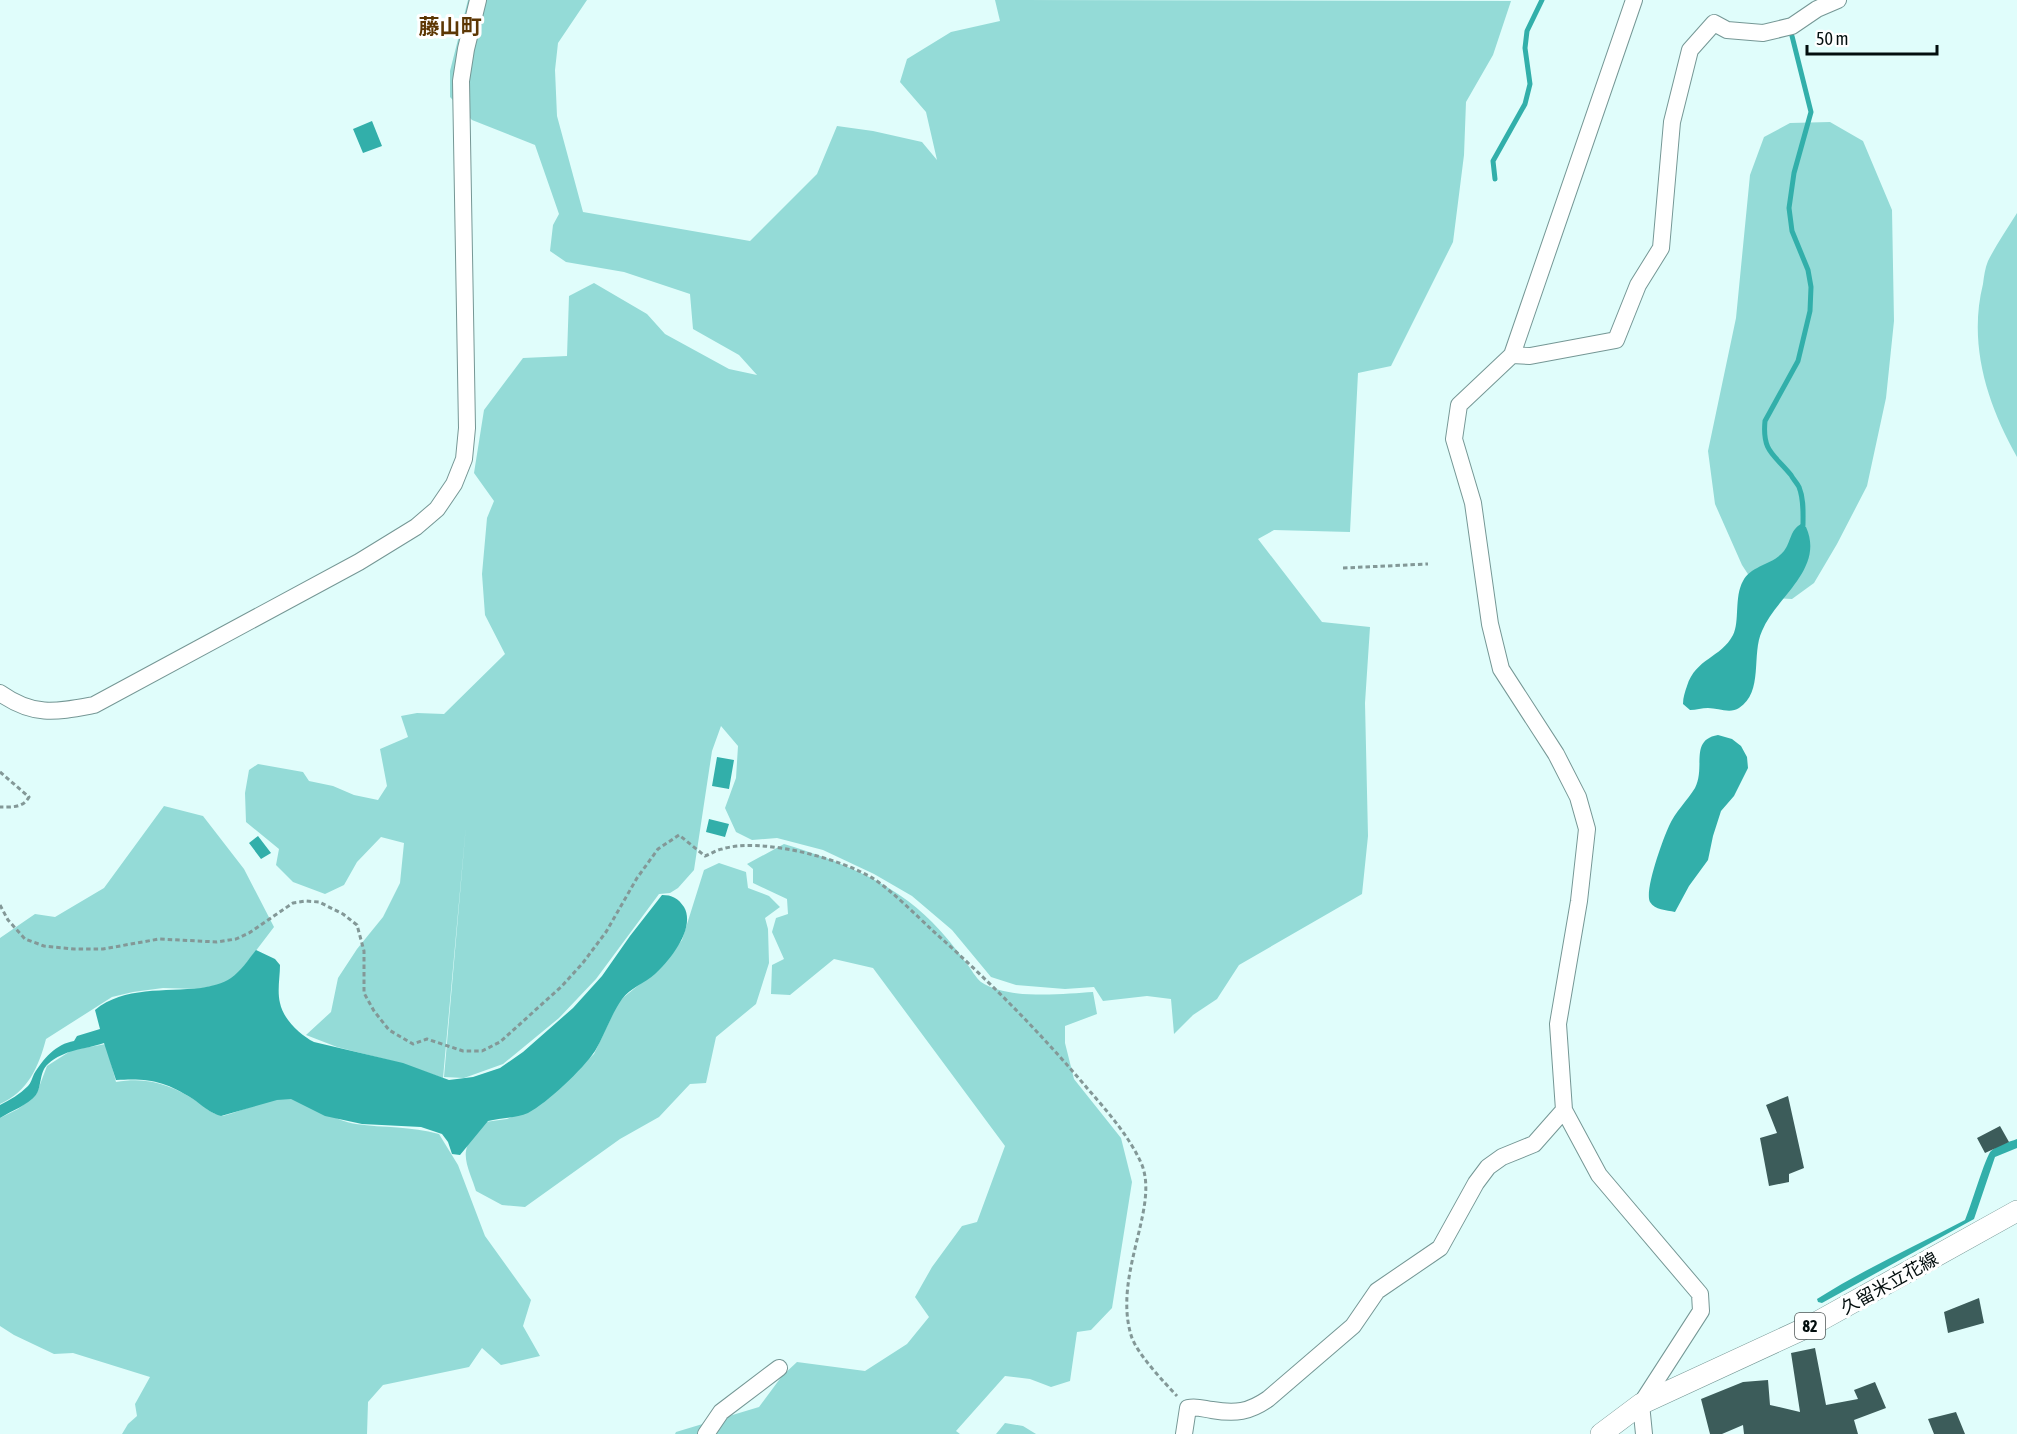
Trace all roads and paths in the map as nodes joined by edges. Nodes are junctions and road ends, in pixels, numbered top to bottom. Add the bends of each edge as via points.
1 (478, 0) edge
2 (1634, 0) edge
3 (1838, 0) edge
4 (1512, 355) junction
5 (1428, 564) dead end
6 (1343, 568) dead end
7 (0, 693) edge
8 (0, 772) edge
9 (0, 807) edge
10 (0, 905) edge
11 (1564, 1110) junction
12 (2017, 1211) edge
13 (778, 1368) dead end
14 (1641, 1404) junction
15 (1188, 1408) junction
16 (706, 1434) edge
17 (1184, 1434) edge
18 (1601, 1434) edge
19 (1644, 1434) edge

1 - 7 street via 461,81 467,428 464,459 454,484 437,509 416,527 359,562 94,705 58,712 33,710
2 - 4 street
3 - 4 street via 1792,26 1763,33 1727,30 1714,23 1690,50 1672,122 1661,248 1638,285 1616,339 1530,356
4 - 11 street via 1459,405 1454,439 1473,503 1490,624 1502,669 1556,754 1578,797 1587,829 1558,1024
5 - 6 path
8 - 9 path via 29,797 16,807
10 - 15 path via 25,939 44,946 104,949 159,939 236,939 292,903 319,902 357,925 364,951 364,993 389,1030 413,1044 427,1039 464,1051 482,1051 500,1042 575,972 606,932 658,849 679,835 705,856 722,849 789,848 844,864 875,879 976,969 1052,1046 1132,1147 1143,1167 1146,1190 1126,1305 1131,1337 1153,1370
11 - 14 street via 1599,1175 1700,1294 1701,1311
11 - 15 street via 1534,1144 1488,1167 1440,1248 1377,1291 1353,1326 1268,1399 1254,1409 1240,1412
12 - 14 main road, 久留米立花線 / 82 via 1812,1325
13 - 16 street via 721,1412
14 - 18 main road, 久留米立花線 / 82
14 - 19 street
15 - 17 street

